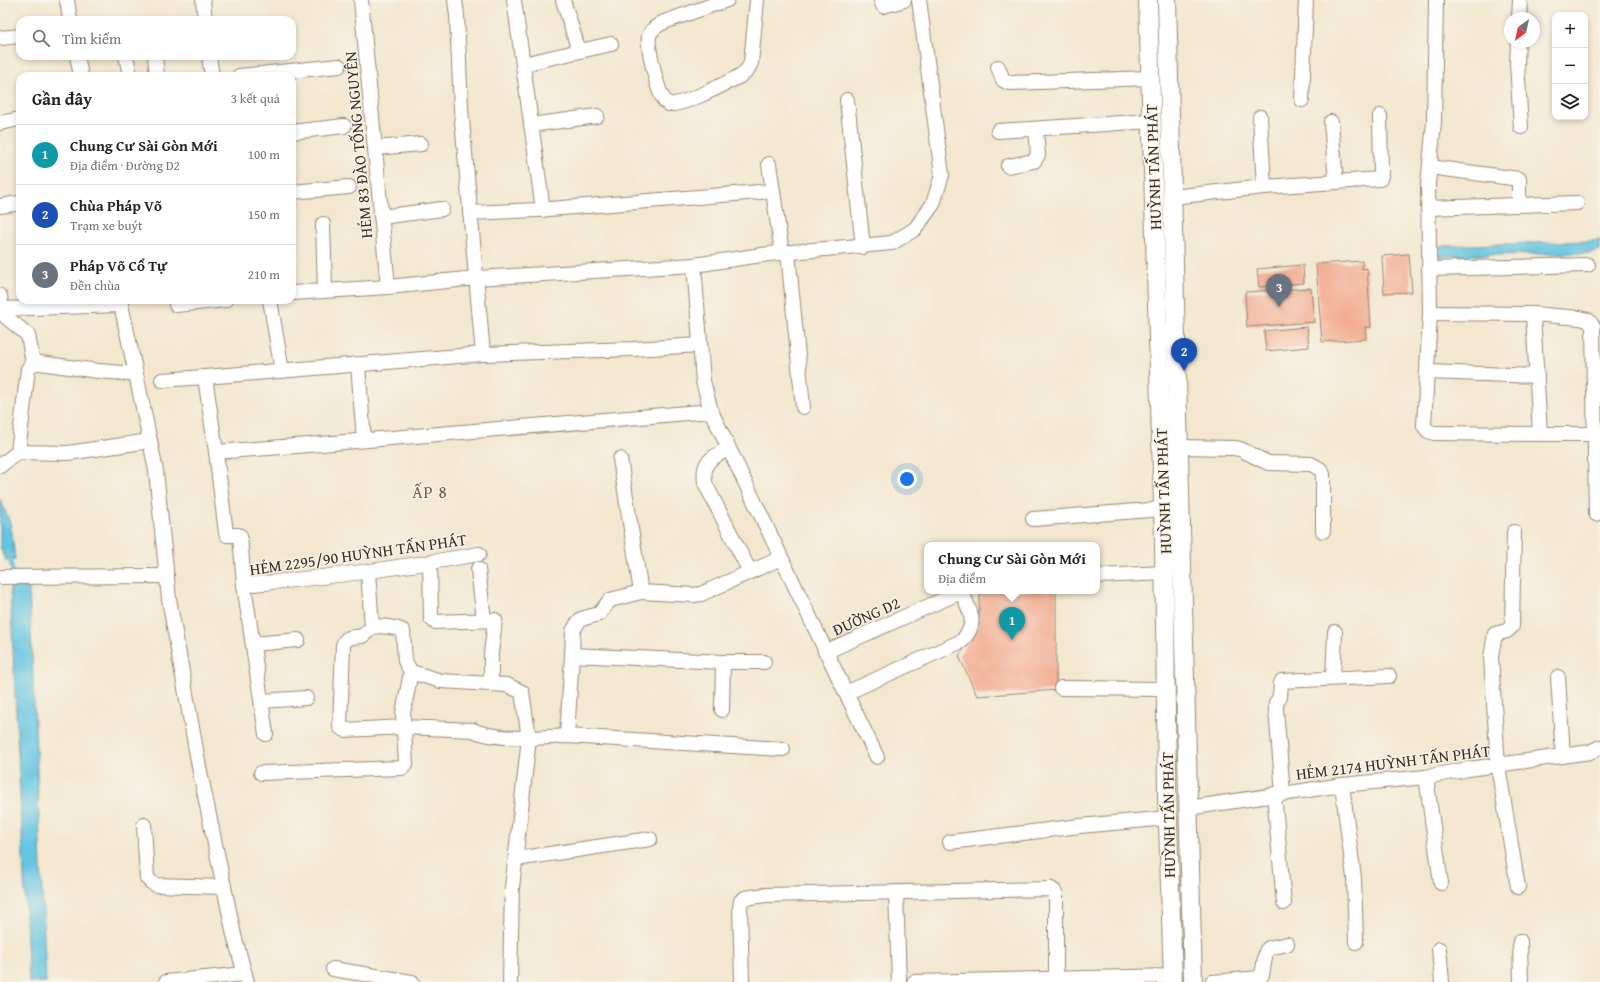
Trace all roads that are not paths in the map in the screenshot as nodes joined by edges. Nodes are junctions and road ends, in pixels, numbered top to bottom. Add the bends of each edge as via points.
1 (67, 0) edge
2 (203, 0) edge
3 (362, 0) edge
4 (455, 0) edge
5 (514, 0) edge
6 (563, 0) edge
7 (727, 0) edge
8 (757, 0) edge
9 (881, 0) edge
10 (904, 0) edge
11 (919, 0) edge
12 (1148, 0) edge
13 (1167, 0) edge
14 (1306, 0) edge
15 (1436, 0) edge
16 (1520, 0) edge
17 (1519, 12) edge
18 (69, 16) edge
19 (205, 16) edge
20 (16, 36) edge
21 (0, 38) edge
22 (611, 44) dead end
23 (1518, 48) edge
24 (579, 51) junction
25 (78, 60) edge
26 (127, 60) edge
27 (155, 60) edge
28 (210, 60) edge
29 (523, 64) junction
30 (339, 66) dead end
31 (998, 67) dead end
32 (80, 72) edge
33 (129, 72) edge
34 (157, 72) edge
35 (211, 72) edge
36 (278, 72) edge
37 (1150, 78) junction
38 (847, 100) dead end
39 (1302, 100) dead end
40 (597, 116) dead end
41 (1380, 116) dead end
42 (1260, 117) dead end
43 (16, 120) edge
44 (1151, 121) junction
45 (0, 122) edge
46 (1331, 122) dead end
47 (532, 125) junction
48 (344, 126) dead end
49 (1521, 127) dead end
50 (1036, 129) junction
51 (998, 131) dead end
52 (296, 132) edge
53 (421, 144) dead end
54 (375, 148) junction
55 (769, 164) dead end
56 (1008, 166) dead end
57 (1430, 167) junction
58 (1336, 182) junction
59 (349, 187) dead end
60 (1264, 187) junction
61 (773, 191) junction
62 (296, 192) edge
63 (1172, 197) junction
64 (1577, 203) dead end
65 (16, 204) edge
66 (1519, 205) junction
67 (0, 206) edge
68 (1428, 208) junction
69 (442, 209) dead end
70 (544, 210) junction
71 (470, 213) junction
72 (381, 217) junction
73 (323, 224) dead end
74 (863, 247) junction
75 (785, 253) junction
76 (694, 265) junction
77 (1588, 265) dead end
78 (1429, 269) junction
79 (476, 278) junction
80 (388, 287) junction
81 (325, 290) junction
82 (296, 294) edge
83 (1, 302) edge
84 (16, 302) edge
85 (120, 304) edge
86 (186, 304) edge
87 (271, 304) edge
88 (176, 305) dead end
89 (1430, 313) junction
90 (1533, 314) junction
91 (1158, 333) junction
92 (1176, 333) junction
93 (700, 345) junction
94 (483, 354) junction
95 (34, 363) junction
96 (358, 365) junction
97 (282, 372) junction
98 (1427, 372) junction
99 (136, 374) junction
100 (1536, 376) junction
101 (205, 378) junction
102 (162, 380) dead end
103 (803, 407) dead end
104 (710, 411) junction
105 (1540, 434) junction
106 (1598, 434) edge
107 (364, 440) junction
108 (150, 441) junction
109 (1179, 447) junction
110 (728, 448) junction
111 (18, 452) junction
112 (216, 452) junction
113 (620, 459) dead end
114 (0, 466) edge
115 (1598, 497) edge
116 (1163, 509) junction
117 (1596, 514) dead end
118 (1033, 519) dead end
119 (1323, 531) dead end
120 (1514, 532) dead end
121 (479, 554) dead end
122 (781, 558) junction
123 (430, 563) junction
124 (478, 569) dead end
125 (368, 572) junction
126 (750, 572) junction
127 (1165, 573) junction
128 (167, 576) junction
129 (1100, 576) edge
130 (0, 577) edge
131 (244, 585) junction
132 (641, 592) junction
133 (956, 594) edge
134 (964, 594) edge
135 (484, 620) junction
136 (372, 627) junction
137 (1335, 632) dead end
138 (298, 640) dead end
139 (253, 644) junction
140 (826, 652) junction
141 (572, 655) junction
142 (723, 662) junction
143 (764, 662) dead end
144 (411, 672) junction
145 (1388, 676) dead end
146 (1558, 677) dead end
147 (1333, 678) junction
148 (492, 684) junction
149 (1062, 688) dead end
150 (1166, 689) junction
151 (846, 693) junction
152 (306, 698) dead end
153 (261, 701) junction
154 (722, 710) dead end
155 (404, 727) junction
156 (266, 734) dead end
157 (567, 736) junction
158 (529, 738) junction
159 (1600, 747) edge
160 (783, 749) dead end
161 (1563, 756) junction
162 (876, 757) dead end
163 (1498, 766) junction
164 (261, 773) dead end
165 (1426, 777) junction
166 (1342, 785) junction
167 (1278, 794) junction
168 (1188, 808) junction
169 (1168, 818) junction
170 (144, 825) dead end
171 (650, 839) dead end
172 (950, 842) dead end
173 (516, 859) junction
174 (1441, 883) dead end
175 (224, 887) junction
176 (1518, 887) dead end
177 (896, 892) junction
178 (1284, 903) dead end
179 (1520, 941) dead end
180 (1356, 942) dead end
181 (1287, 944) dead end
182 (1440, 949) dead end
183 (333, 969) dead end
184 (246, 978) edge
185 (1056, 979) junction
186 (1173, 979) edge
187 (1098, 980) edge
188 (973, 981) edge
189 (166, 982) edge
190 (412, 982) edge
191 (510, 982) edge
192 (742, 982) edge
193 (899, 982) edge
194 (914, 982) edge
195 (1193, 982) edge
196 (1212, 982) edge
197 (1442, 982) edge
198 (1521, 982) edge

1 - 18 street
2 - 19 street
3 - 54 street, HẺM 83 ĐÀO TỐNG NGUYÊN
4 - 71 street
5 - 29 street
6 - 24 street
7 - 8 street via 664,22 655,26 649,34 649,46 660,92 663,100 669,104 682,103 748,70 751,63
9 - 10 street via 883,6
11 - 74 street via 942,175 933,204 915,229 892,243
12 - 37 main road, HUỲNH TẤN PHÁT
13 - 63 main road, HUỲNH TẤN PHÁT
14 - 39 street
15 - 57 street via 1434,122
16 - 17 street
20 - 21 street
22 - 24 street
23 - 49 street
24 - 29 street
25 - 32 street
26 - 33 street
27 - 34 street
28 - 35 street
29 - 47 street
30 - 36 street
31 - 37 street via 1003,80 1009,83
37 - 44 main road, HUỲNH TẤN PHÁT
38 - 74 street
40 - 47 street
41 - 58 street via 1380,179
42 - 60 street
43 - 45 street
44 - 50 street
44 - 91 main road, HUỲNH TẤN PHÁT
46 - 58 street
47 - 70 street
48 - 52 street
50 - 51 street
50 - 56 street via 1036,159
53 - 54 street
54 - 72 street, HẺM 83 ĐÀO TỐNG NGUYÊN
55 - 61 street
57 - 66 street via 1518,179
57 - 68 street
58 - 60 street
59 - 62 street
60 - 63 street
61 - 70 street
61 - 75 street
63 - 92 main road, HUỲNH TẤN PHÁT
64 - 66 street
65 - 67 street
66 - 68 street
68 - 78 street
69 - 72 street
70 - 71 street
71 - 79 street
72 - 80 street, HẺM 83 ĐÀO TỐNG NGUYÊN
73 - 81 street
74 - 75 street
75 - 76 street
75 - 103 street
76 - 79 street
76 - 93 street
77 - 78 street
78 - 89 street
79 - 80 street
79 - 94 street
80 - 81 street
81 - 82 street
83 - 84 street
83 - 95 street via 6,317 28,335
85 - 99 street
86 - 88 street
87 - 97 street
89 - 90 street
89 - 98 street
90 - 100 street
90 - 106 street via 1580,318 1588,320 1593,326
91 - 92 main road
91 - 116 main road, HUỲNH TẤN PHÁT
92 - 109 main road, HUỲNH TẤN PHÁT
93 - 94 street
93 - 104 street via 703,381
94 - 96 street
95 - 99 street
95 - 111 street via 28,369
96 - 97 street
96 - 107 street
97 - 101 street
98 - 100 street
98 - 105 street via 1424,426 1428,431
99 - 108 street
100 - 105 street
101 - 102 street
101 - 112 street
104 - 107 street
104 - 110 street
105 - 106 street
106 - 115 street
107 - 112 street
108 - 111 street via 68,453
108 - 128 street via 156,471
109 - 119 street via 1234,448 1268,462 1316,466 1323,474
109 - 168 main road, HUỲNH TẤN PHÁT
110 - 122 street
110 - 126 street via 704,467 705,483
111 - 114 street
112 - 131 street via 226,533 240,536
113 - 132 street
115 - 117 street
116 - 118 street
116 - 127 main road, HUỲNH TẤN PHÁT
120 - 163 street via 1512,626 1507,631 1495,634 1491,657
121 - 123 street, HẺM 2295/90 HUỲNH TẤN PHÁT
122 - 126 street
122 - 140 street
123 - 125 street, HẺM 2295/90 HUỲNH TẤN PHÁT
123 - 135 street via 431,618 435,622
124 - 135 street
125 - 131 street, HẺM 2295/90 HUỲNH TẤN PHÁT
125 - 136 street
126 - 132 street via 700,594
127 - 129 street
127 - 150 main road, HUỲNH TẤN PHÁT
128 - 130 street
128 - 175 street via 200,772
131 - 139 street, HẺM 2295/90 HUỲNH TẤN PHÁT
132 - 141 street via 610,600 599,614 581,619 573,632
133 - 140 street, ĐƯỜNG D2
134 - 151 street via 972,622 969,632 962,641
135 - 148 street via 495,620 491,654
136 - 144 street via 402,630 404,661
136 - 155 street via 362,636 349,637 343,645 340,727 345,730
137 - 147 street
138 - 139 street
139 - 153 street, HẺM 2295/90 HUỲNH TẤN PHÁT
140 - 151 street
141 - 142 street
141 - 157 street
142 - 143 street
142 - 154 street
144 - 148 street via 441,681
144 - 155 street via 403,713
145 - 147 street
146 - 161 street
147 - 167 street via 1284,680 1281,683 1280,697 1276,703
148 - 158 street via 507,685 522,692
149 - 150 street
150 - 169 main road, HUỲNH TẤN PHÁT
151 - 162 street
152 - 153 street
153 - 156 street, HẺM 2295/90 HUỲNH TẤN PHÁT
155 - 158 street via 473,730 482,735
155 - 164 street via 406,764 402,768
157 - 158 street
157 - 160 street
158 - 173 street
159 - 161 street, HẺM 2174 HUỲNH TẤN PHÁT via 1590,752
161 - 163 street, HẺM 2174 HUỲNH TẤN PHÁT
163 - 165 street, HẺM 2174 HUỲNH TẤN PHÁT
163 - 176 street
165 - 166 street, HẺM 2174 HUỲNH TẤN PHÁT
165 - 174 street
166 - 167 street, HẺM 2174 HUỲNH TẤN PHÁT
166 - 180 street via 1354,878
167 - 168 street, HẺM 2174 HUỲNH TẤN PHÁT
167 - 178 street
168 - 195 main road, HUỲNH TẤN PHÁT
169 - 172 street
169 - 186 main road, HUỲNH TẤN PHÁT
170 - 175 street via 147,878 151,882 156,885
171 - 173 street
173 - 191 street via 512,888
175 - 184 street
177 - 185 street via 1051,889 1056,895
177 - 192 street via 765,895 745,898 741,901 740,908
177 - 193 street
179 - 198 street
181 - 196 street via 1266,951 1262,975 1259,978
182 - 197 street
183 - 190 street
184 - 189 street
185 - 187 street
185 - 188 street
186 - 187 street
188 - 194 street

